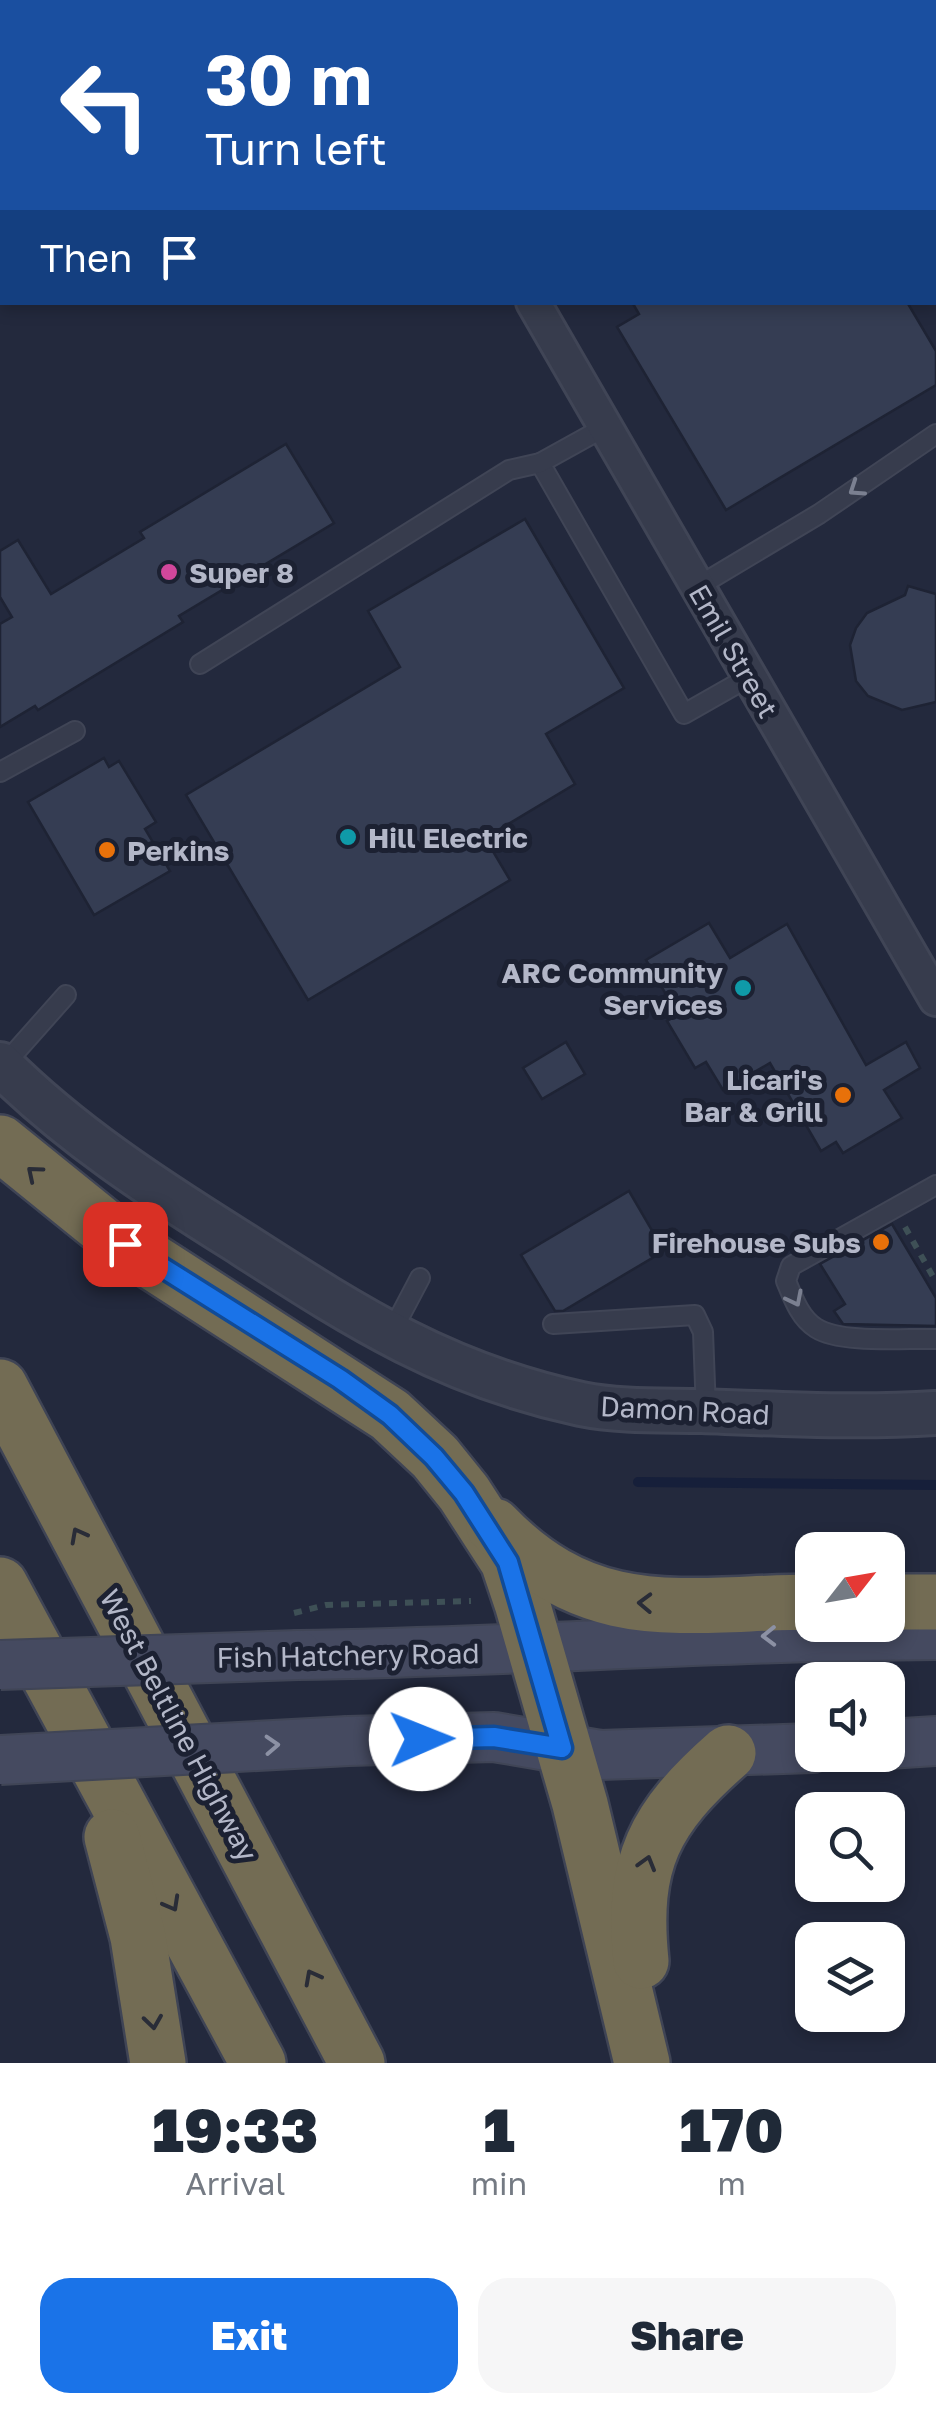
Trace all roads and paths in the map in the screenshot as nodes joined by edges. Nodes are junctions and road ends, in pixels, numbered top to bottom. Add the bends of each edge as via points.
1 (535, 305) edge
2 (605, 426) junction
3 (936, 434) edge
4 (540, 463) junction
5 (697, 587) junction
6 (200, 664) dead end
7 (749, 677) junction
8 (75, 731) dead end
9 (0, 772) edge
10 (66, 996) dead end
11 (936, 999) edge
12 (1, 1066) edge
13 (0, 1143) edge
14 (936, 1185) edge
15 (894, 1208) junction
16 (420, 1278) dead end
17 (936, 1282) edge
18 (553, 1324) dead end
19 (389, 1336) junction
20 (936, 1339) edge
21 (0, 1386) edge
22 (706, 1412) junction
23 (936, 1414) edge
24 (464, 1493) junction
25 (0, 1584) edge
26 (471, 1601) dead end
27 (795, 1602) edge
28 (905, 1602) edge
29 (936, 1602) edge
30 (936, 1635) edge
31 (288, 1636) junction
32 (533, 1650) junction
33 (0, 1665) edge
34 (936, 1741) edge
35 (905, 1743) edge
36 (562, 1748) junction
37 (795, 1749) edge
38 (728, 1753) junction
39 (92, 1757) junction
40 (0, 1760) edge
41 (158, 2063) edge
42 (258, 2063) edge
43 (358, 2063) edge
44 (642, 2063) edge
45 (658, 2063) edge

1 - 2 street, Emil Street
2 - 4 lane
2 - 5 street, Emil Street
3 -> 5 lane
4 - 6 lane via 509,470
4 - 7 lane via 684,714
5 - 7 street, Emil Street
7 - 11 street, Emil Street
8 - 9 lane
10 - 12 lane
12 - 19 street, Damon Road via 135,1174
24 -> 13 highway via 390,1415 125,1244
14 - 15 lane
15 - 17 path
15 -> 20 lane via 791,1266 786,1281 817,1329
16 - 19 lane
18 - 22 lane via 696,1314 705,1349
19 - 22 street, Damon Road via 441,1362 586,1405
43 -> 21 highway, West Beltline Highway
22 - 23 street, Damon Road
27 -> 24 highway via 642,1604 599,1596 542,1568
24 - 32 highway via 508,1562
25 - 39 highway
26 - 31 path via 326,1605
28 - 29 highway
30 -> 32 main road, Fish Hatchery Road via 762,1636
31 - 32 main road, Fish Hatchery Road
31 - 33 main road, Fish Hatchery Road, bridge
32 - 36 highway
34 - 35 main road
36 - 38 main road via 600,1755
40 -> 36 main road, bridge via 494,1737
36 - 44 highway
37 - 38 main road
45 -> 38 highway via 637,1905 646,1862 672,1810
39 -> 41 highway via 138,1937
39 -> 42 highway

